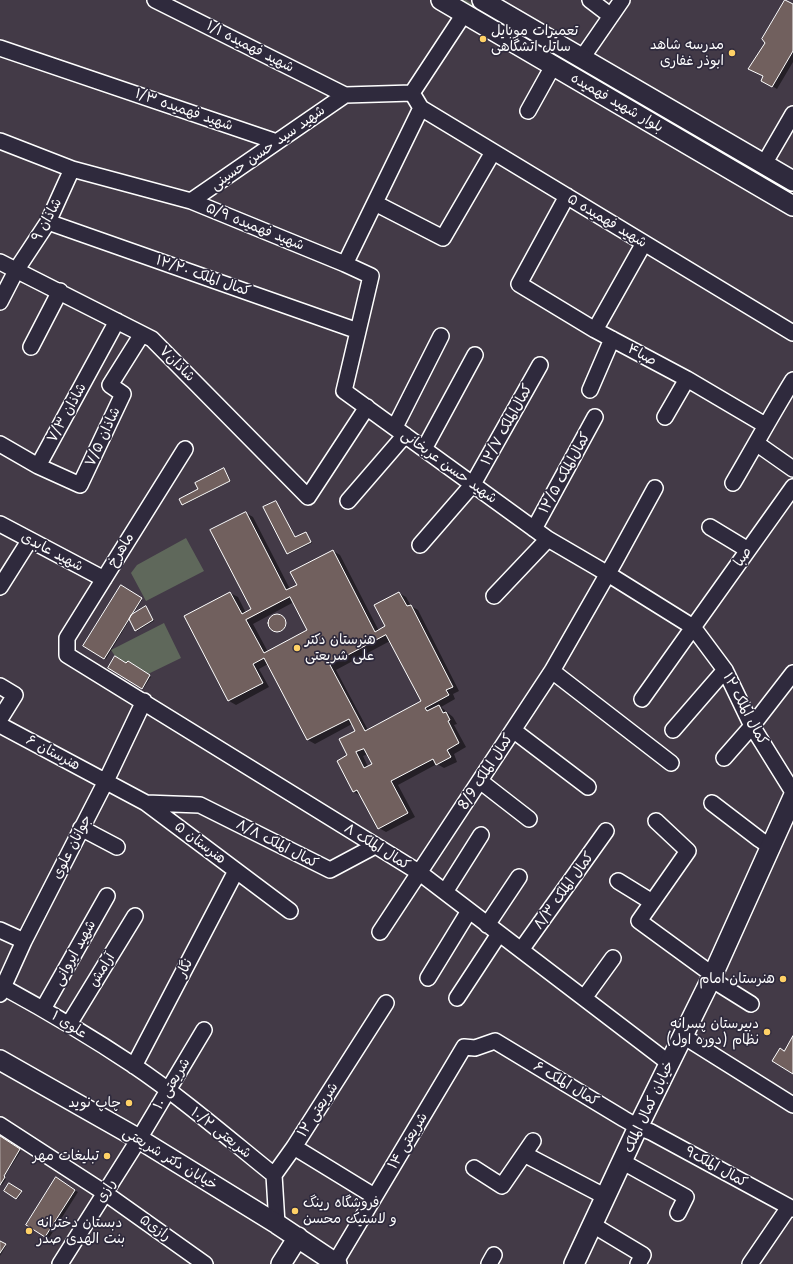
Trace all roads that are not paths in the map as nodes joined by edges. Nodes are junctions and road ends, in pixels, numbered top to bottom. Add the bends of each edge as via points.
1 (155, 0) edge
2 (441, 0) edge
3 (482, 0) edge
4 (590, 0) edge
5 (622, 0) edge
6 (464, 14) junction
7 (611, 16) junction
8 (0, 48) edge
9 (582, 58) junction
10 (553, 66) junction
11 (412, 93) junction
12 (345, 95) junction
13 (421, 108) junction
14 (528, 111) dead end
15 (793, 114) edge
16 (0, 141) edge
17 (277, 142) junction
18 (493, 152) junction
19 (764, 164) junction
20 (72, 168) junction
21 (793, 181) edge
22 (567, 196) junction
23 (191, 201) junction
24 (375, 203) junction
25 (793, 206) edge
26 (48, 222) junction
27 (644, 243) junction
28 (0, 262) edge
29 (345, 264) junction
30 (18, 269) junction
31 (60, 291) junction
32 (0, 302) edge
33 (117, 321) junction
34 (595, 330) junction
35 (358, 331) junction
36 (793, 333) edge
37 (142, 334) junction
38 (441, 336) dead end
39 (612, 339) junction
40 (31, 347) dead end
41 (475, 355) dead end
42 (540, 365) dead end
43 (687, 379) junction
44 (793, 380) edge
45 (590, 390) dead end
46 (367, 407) junction
47 (595, 416) dead end
48 (665, 417) dead end
49 (765, 425) junction
50 (400, 431) junction
51 (756, 443) junction
52 (0, 444) edge
53 (184, 449) dead end
54 (424, 449) junction
55 (38, 466) junction
56 (793, 469) edge
57 (733, 483) dead end
58 (473, 484) junction
59 (793, 487) edge
60 (655, 488) dead end
61 (348, 501) dead end
62 (0, 524) edge
63 (710, 527) dead end
64 (534, 529) junction
65 (548, 538) junction
66 (30, 541) junction
67 (420, 545) dead end
68 (748, 550) junction
69 (608, 574) junction
70 (104, 579) junction
71 (0, 587) edge
72 (494, 596) dead end
73 (693, 627) junction
74 (67, 655) joint
75 (552, 670) junction
76 (725, 670) junction
77 (793, 673) edge
78 (0, 686) edge
79 (642, 699) dead end
80 (144, 701) junction
81 (0, 718) edge
82 (0, 724) edge
83 (752, 726) junction
84 (513, 730) junction
85 (673, 730) dead end
86 (724, 758) dead end
87 (671, 763) dead end
88 (106, 781) junction
89 (480, 781) junction
90 (588, 787) dead end
91 (793, 792) edge
92 (793, 797) edge
93 (146, 803) junction
94 (712, 803) dead end
95 (529, 819) dead end
96 (656, 821) dead end
97 (81, 828) junction
98 (606, 832) dead end
99 (481, 835) dead end
100 (375, 846) junction
101 (771, 846) junction
102 (117, 847) dead end
103 (236, 870) junction
104 (420, 873) junction
105 (519, 877) dead end
106 (618, 881) dead end
107 (445, 892) junction
108 (107, 896) dead end
109 (652, 902) junction
110 (290, 911) dead end
111 (469, 911) junction
112 (136, 916) dead end
113 (493, 929) junction
114 (0, 930) edge
115 (380, 932) dead end
116 (24, 941) junction
117 (521, 950) junction
118 (613, 958) dead end
119 (712, 977) junction
120 (428, 978) dead end
121 (2, 990) edge
122 (457, 998) dead end
123 (584, 998) junction
124 (386, 1003) dead end
125 (751, 1004) dead end
126 (43, 1009) junction
127 (69, 1024) junction
128 (204, 1030) dead end
129 (683, 1036) junction
130 (494, 1041) joint
131 (0, 1060) edge
132 (669, 1064) junction
133 (134, 1066) junction
134 (168, 1091) junction
135 (793, 1106) edge
136 (0, 1125) edge
137 (638, 1127) junction
138 (139, 1139) junction
139 (533, 1141) dead end
140 (294, 1147) junction
141 (524, 1154) junction
142 (622, 1162) junction
143 (474, 1168) dead end
144 (274, 1175) junction
145 (105, 1193) junction
146 (374, 1196) junction
147 (606, 1197) junction
148 (791, 1208) edge
149 (678, 1213) dead end
150 (277, 1224) junction
151 (593, 1225) junction
152 (298, 1237) junction
153 (336, 1263) edge
154 (60, 1264) edge
155 (205, 1264) edge
156 (281, 1264) edge
157 (574, 1264) edge
158 (638, 1264) edge
159 (750, 1264) edge

1 - 12 street, شهید فهمیده ۱/۱
2 - 6 main road, بلوار شهید فهمیده
3 - 9 main road, بلوار شهید فهمیده
4 - 7 street
5 - 7 street
6 - 10 main road, بلوار شهید فهمیده
6 - 11 street
7 - 9 street
8 - 17 street, شهید فهمیده ۱/۳
9 - 19 main road, بلوار شهید فهمیده
10 - 14 street
10 - 25 main road, بلوار شهید فهمیده
11 - 12 street
11 - 13 street
12 - 17 street, شهید سید حسن حسینی
13 - 18 street, شهید فهمیده ۵
13 - 24 street
15 - 19 street
16 - 20 street, شهید فهمیده ۵/۹
17 - 23 street, شهید سید حسن حسینی
18 - 22 street, شهید فهمیده ۵
18 - 24 street via 443,238
19 - 21 main road, بلوار شهید فهمیده
20 - 23 street, شهید فهمیده ۵/۹
20 - 26 street, شاذان ۹
22 - 27 street, شهید فهمیده ۵
22 - 34 street, صبا۴ via 519,284
23 - 29 street, شهید فهمیده ۵/۹
24 - 29 street
26 - 30 street, شاذان ۹
26 - 35 street, کمال الملک ۱۲/۲۰
27 - 34 street
27 - 36 street, شهید فهمیده ۵
28 - 30 street, شاذان۷
29 - 35 street, شهید فهمیده ۵/۹ via 371,276
30 - 31 street, شاذان۷
30 - 32 street, شاذان ۹
31 - 33 street, شاذان۷
31 - 40 street
33 - 37 street, شاذان۷
33 - 55 street, شاذان ۷/۳
34 - 39 street, صبا۴
35 - 46 street, شهید حسن عربخانی via 344,391
37 - 46 street, شاذان۷ via 152,339 308,497
37 - 55 street, شاذان ۷/۵ via 110,385 123,394 80,485
38 - 50 street
39 - 43 street, صبا۴
39 - 45 street
41 - 54 street
42 - 58 street, کمال‌الملک ۱۲/۷
43 - 48 street
43 - 49 street, صبا۴
44 - 49 street
46 - 50 street, شهید حسن عربخانی
47 - 64 street, کمال‌الملک ۱۲/۵
49 - 51 street
50 - 54 street, شهید حسن عربخانی
50 - 61 street
51 - 56 street
51 - 57 street
52 - 55 street
53 - 70 street, ماهرخ
54 - 58 street, شهید حسن عربخانی
58 - 64 street, شهید حسن عربخانی
58 - 67 street, کمال‌الملک ۱۲/۷
59 - 68 street, صبا
60 - 69 street, کمال الملک 8/9
62 - 66 street, شهید عابدی
63 - 68 street
64 - 65 street, شهید حسن عربخانی
65 - 69 street, شهید حسن عربخانی
65 - 72 street
66 - 70 street, شهید عابدی
66 - 71 street
68 - 73 street, صبا
69 - 73 street, شهید حسن عربخانی
69 - 75 street, کمال الملک 8/9
70 - 74 street, ماهرخ via 67,638
73 - 76 street, کمال الملک ۱۲
73 - 79 street, صبا
74 - 80 street, کمال الملک ۸
75 - 84 street, کمال الملک 8/9
75 - 87 street
76 - 83 street, کمال الملک ۱۲
76 - 85 street
77 - 83 street
78 - 81 street via 15,695
80 - 88 street, جوانان علوی
80 - 100 street, کمال الملک ۸
82 - 88 street, هنرستان ۶
83 - 86 street
83 - 91 street, کمال الملک ۱۲
84 - 89 street, کمال الملک 8/9
84 - 90 street
88 - 93 street, هنرستان ۵
88 - 97 street, جوانان علوی
89 - 95 street
89 - 104 street, کمال الملک 8/9
92 - 101 main road, خیابان کمال الملک
93 - 100 street, کمال الملک ۸/۸ via 200,805 330,870
93 - 103 street, هنرستان ۵
94 - 101 street
96 - 109 street via 688,851
97 - 102 street
97 - 116 street, جوانان علوی
98 - 117 street, کمال الملک ۸/۳
99 - 107 street
100 - 104 street, کمال الملک ۸
101 - 119 main road, خیابان کمال الملک
103 - 110 street, هنرستان ۵
103 - 133 street, نگار
104 - 107 street, کمال الملک ۸
104 - 115 street, کمال الملک 8/9
105 - 113 street
106 - 109 street
107 - 111 street, کمال الملک ۸
108 - 126 street, شهید ایروانی
109 - 119 street via 639,922
111 - 113 street, کمال الملک ۸
111 - 120 street
112 - 127 street, آرامش
113 - 117 street, کمال الملک ۸
113 - 122 street
114 - 116 street
116 - 121 street, جوانان علوی
117 - 123 street, کمال الملک ۸
118 - 123 street
119 - 125 street
119 - 129 main road, خیابان کمال الملک
121 - 126 street, علوی ۱
123 - 132 street, کمال الملک ۸
124 - 140 street, شریعتی ۱۲
126 - 127 street, علوی ۱
127 - 133 street, علوی ۱
128 - 134 street, شریعتی ۱۰
129 - 132 main road, خیابان کمال الملک
129 - 135 street
130 - 137 street, کمال الملک ۶
130 - 146 street, شریعتی ۱۴ via 475,1048 464,1047
131 - 138 main road, خیابان دکتر شریعتی
132 - 137 main road, خیابان کمال الملک
133 - 134 street, علوی ۱
134 - 138 street, شریعتی ۱۰
134 - 144 street, شریعتی ۱۰/۲
136 - 145 street, رازی۵
137 - 142 main road, خیابان کمال الملک
137 - 148 street, کمال الملک۹
138 - 145 street, رازی
138 - 150 main road, خیابان دکتر شریعتی
139 - 141 street
140 - 144 street, شریعتی ۱۲
140 - 146 street
141 - 143 street via 502,1186
141 - 147 street
142 - 147 main road, خیابان کمال الملک
142 - 149 street via 686,1197
144 - 150 street
145 - 154 street, رازی
145 - 155 street, رازی۵
146 - 153 street, شریعتی ۱۴
147 - 151 main road, خیابان کمال الملک
148 - 159 street
150 - 152 main road, خیابان دکتر شریعتی
151 - 157 main road, خیابان کمال الملک
151 - 158 street via 643,1255
152 - 153 main road, خیابان دکتر شریعتی
152 - 156 main road

